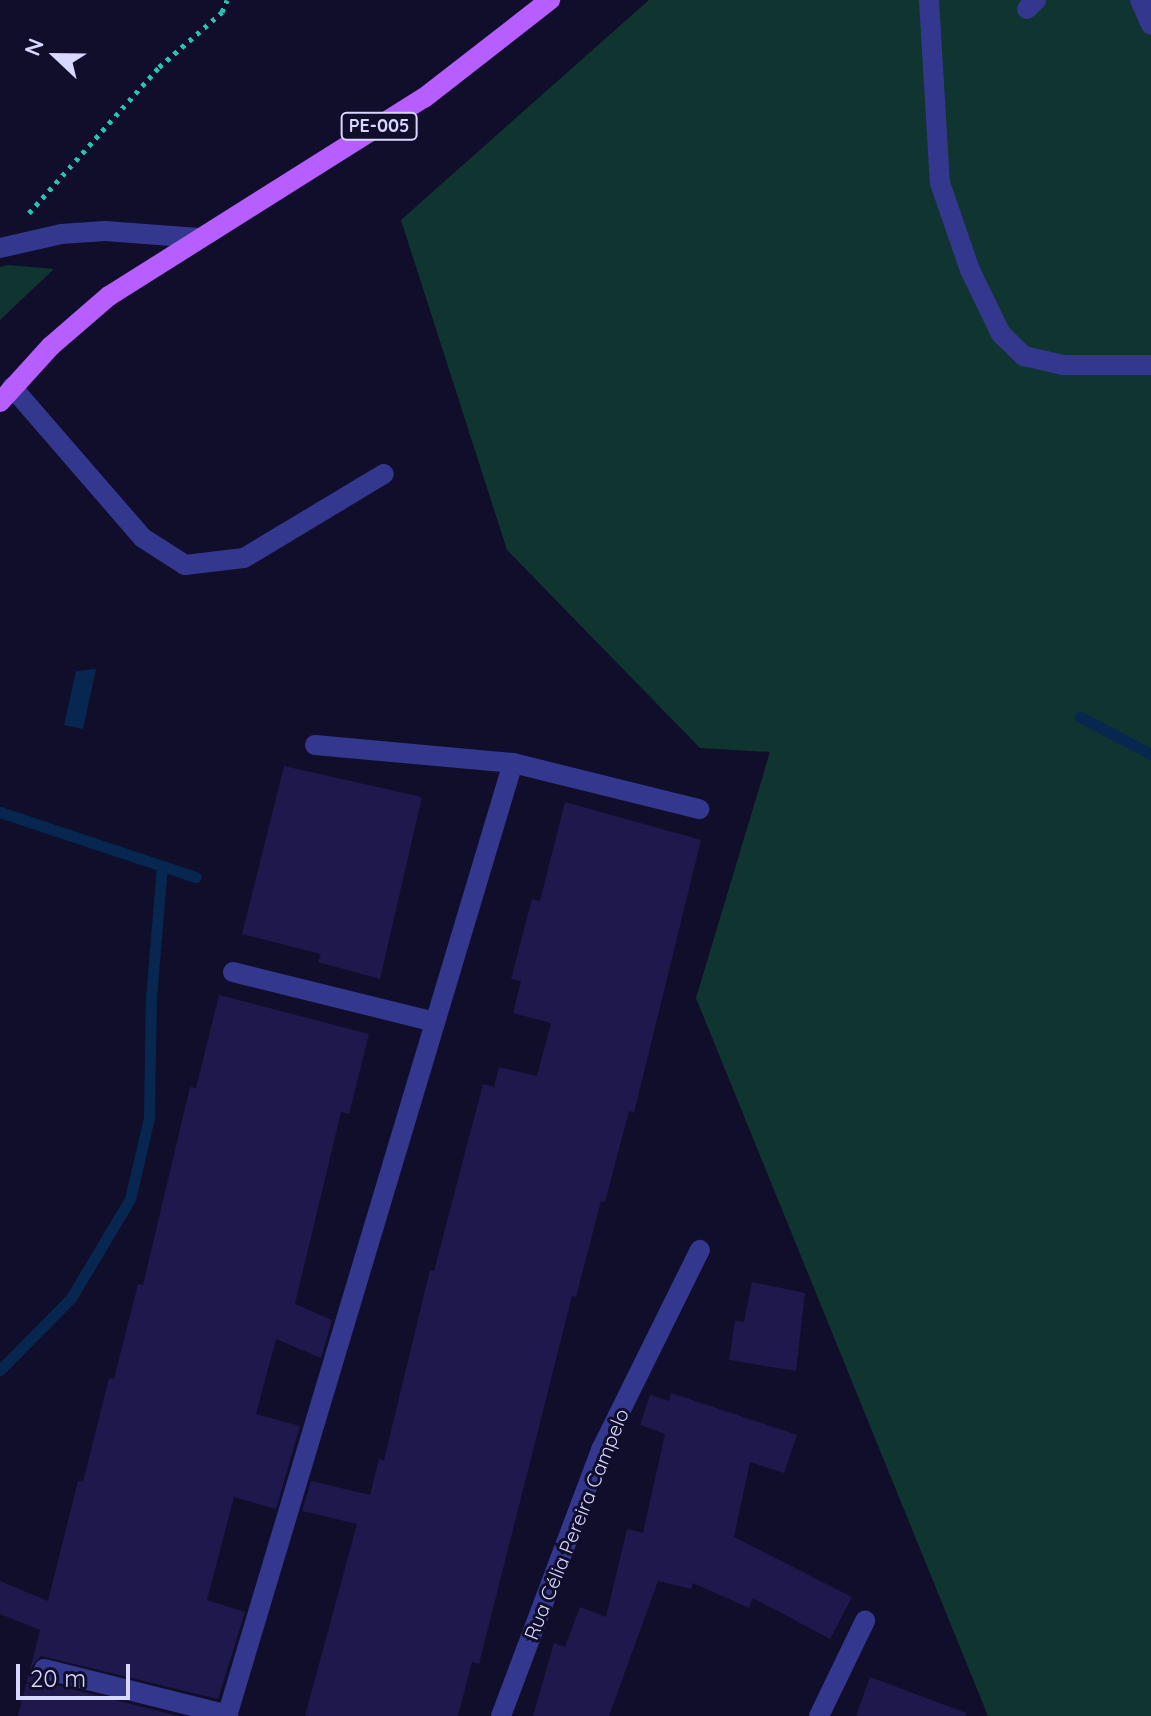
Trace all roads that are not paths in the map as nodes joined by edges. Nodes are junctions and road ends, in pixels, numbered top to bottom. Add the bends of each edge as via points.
1 (550, 0) edge
2 (929, 0) edge
3 (1140, 0) edge
4 (1151, 25) edge
5 (199, 238) junction
6 (7, 246) edge
7 (1151, 365) edge
8 (6, 395) edge
9 (384, 474) dead end
10 (315, 745) dead end
11 (513, 763) junction
12 (699, 809) dead end
13 (233, 972) dead end
14 (435, 1022) junction
15 (700, 1250) dead end
16 (865, 1621) dead end
17 (44, 1669) dead end
18 (228, 1716) edge
19 (501, 1716) edge
20 (819, 1716) edge

1 - 5 main road, PE-005 via 424,98
2 - 7 street via 940,183 970,270 1001,334 1024,356 1062,365
3 - 4 street
5 - 6 street via 105,231
5 - 8 main road, PE-005 via 109,296
8 - 9 street via 143,538 185,565 244,558
10 - 11 street
11 - 12 street
11 - 14 street
13 - 14 street
14 - 18 street
15 - 19 street, Rua Célia Pereira Campelo via 602,1448
16 - 20 street
17 - 18 street

